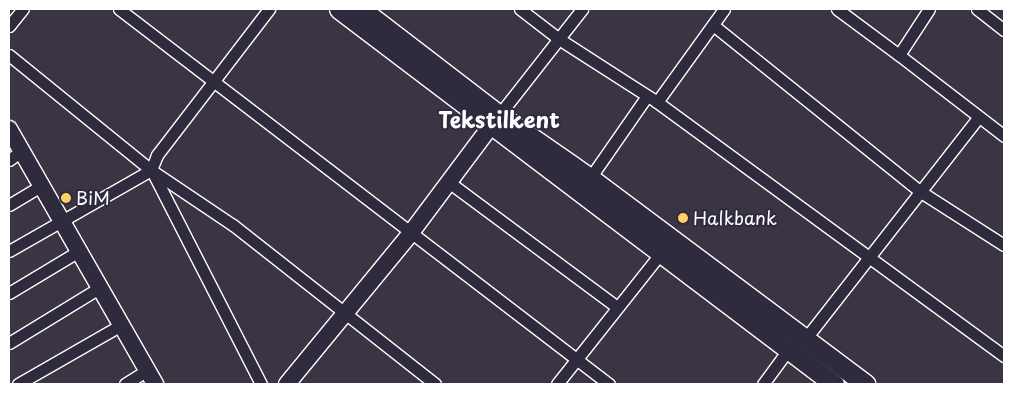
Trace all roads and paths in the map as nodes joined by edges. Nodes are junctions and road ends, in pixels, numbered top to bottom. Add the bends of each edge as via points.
1 (22, 9) edge
2 (119, 9) edge
3 (269, 9) edge
4 (339, 9) edge
5 (361, 9) edge
6 (520, 9) edge
7 (582, 9) edge
8 (724, 9) edge
9 (837, 9) edge
10 (929, 9) edge
11 (977, 9) edge
12 (712, 25) junction
13 (9, 26) edge
14 (1004, 30) edge
15 (559, 39) junction
16 (9, 55) edge
17 (899, 55) junction
18 (212, 83) junction
19 (652, 99) junction
20 (978, 118) junction
21 (495, 120) junction
22 (9, 129) edge
23 (1004, 136) edge
24 (14, 156) edge
25 (151, 170) junction
26 (590, 178) junction
27 (450, 183) junction
28 (41, 186) junction
29 (922, 192) junction
30 (9, 205) edge
31 (61, 220) junction
32 (410, 234) junction
33 (1004, 245) edge
34 (9, 251) edge
35 (79, 251) junction
36 (661, 252) junction
37 (871, 257) junction
38 (99, 288) junction
39 (9, 293) edge
40 (617, 307) junction
41 (345, 313) junction
42 (122, 325) junction
43 (806, 338) junction
44 (9, 343) edge
45 (788, 350) junction
46 (1004, 356) edge
47 (576, 360) junction
48 (147, 370) junction
49 (18, 384) edge
50 (125, 384) edge
51 (155, 384) edge
52 (261, 384) edge
53 (287, 384) edge
54 (435, 384) edge
55 (557, 384) edge
56 (609, 384) edge
57 (763, 384) edge
58 (834, 384) edge
59 (865, 384) edge

1 - 13 street
2 - 18 street
3 - 18 street
4 - 21 main road
5 - 21 main road
6 - 15 street
7 - 15 street
8 - 12 street
9 - 17 street
10 - 17 street
11 - 14 street
12 - 19 street
12 - 29 street
15 - 19 street
15 - 21 street
16 - 25 street
17 - 20 street
18 - 25 street via 157,156
18 - 32 street
19 - 26 street
19 - 37 street
20 - 23 street
20 - 29 street
21 - 26 main road
21 - 27 street
21 - 36 main road
22 - 24 street
24 - 28 street
25 - 31 street
25 - 41 street via 233,225
25 - 52 street
26 - 43 main road
27 - 32 street
27 - 40 street
28 - 30 street
28 - 31 street
29 - 33 street
29 - 37 street
31 - 34 street
31 - 35 street
32 - 41 street
32 - 47 street
35 - 38 street
35 - 39 street
36 - 40 street
36 - 45 main road
37 - 43 street
37 - 46 street
38 - 42 street
38 - 44 street
40 - 47 street
41 - 53 street
41 - 54 street
42 - 48 street
42 - 49 street
43 - 59 main road
45 - 57 street
45 - 58 main road
47 - 55 street
47 - 56 street
48 - 50 street
48 - 51 street

